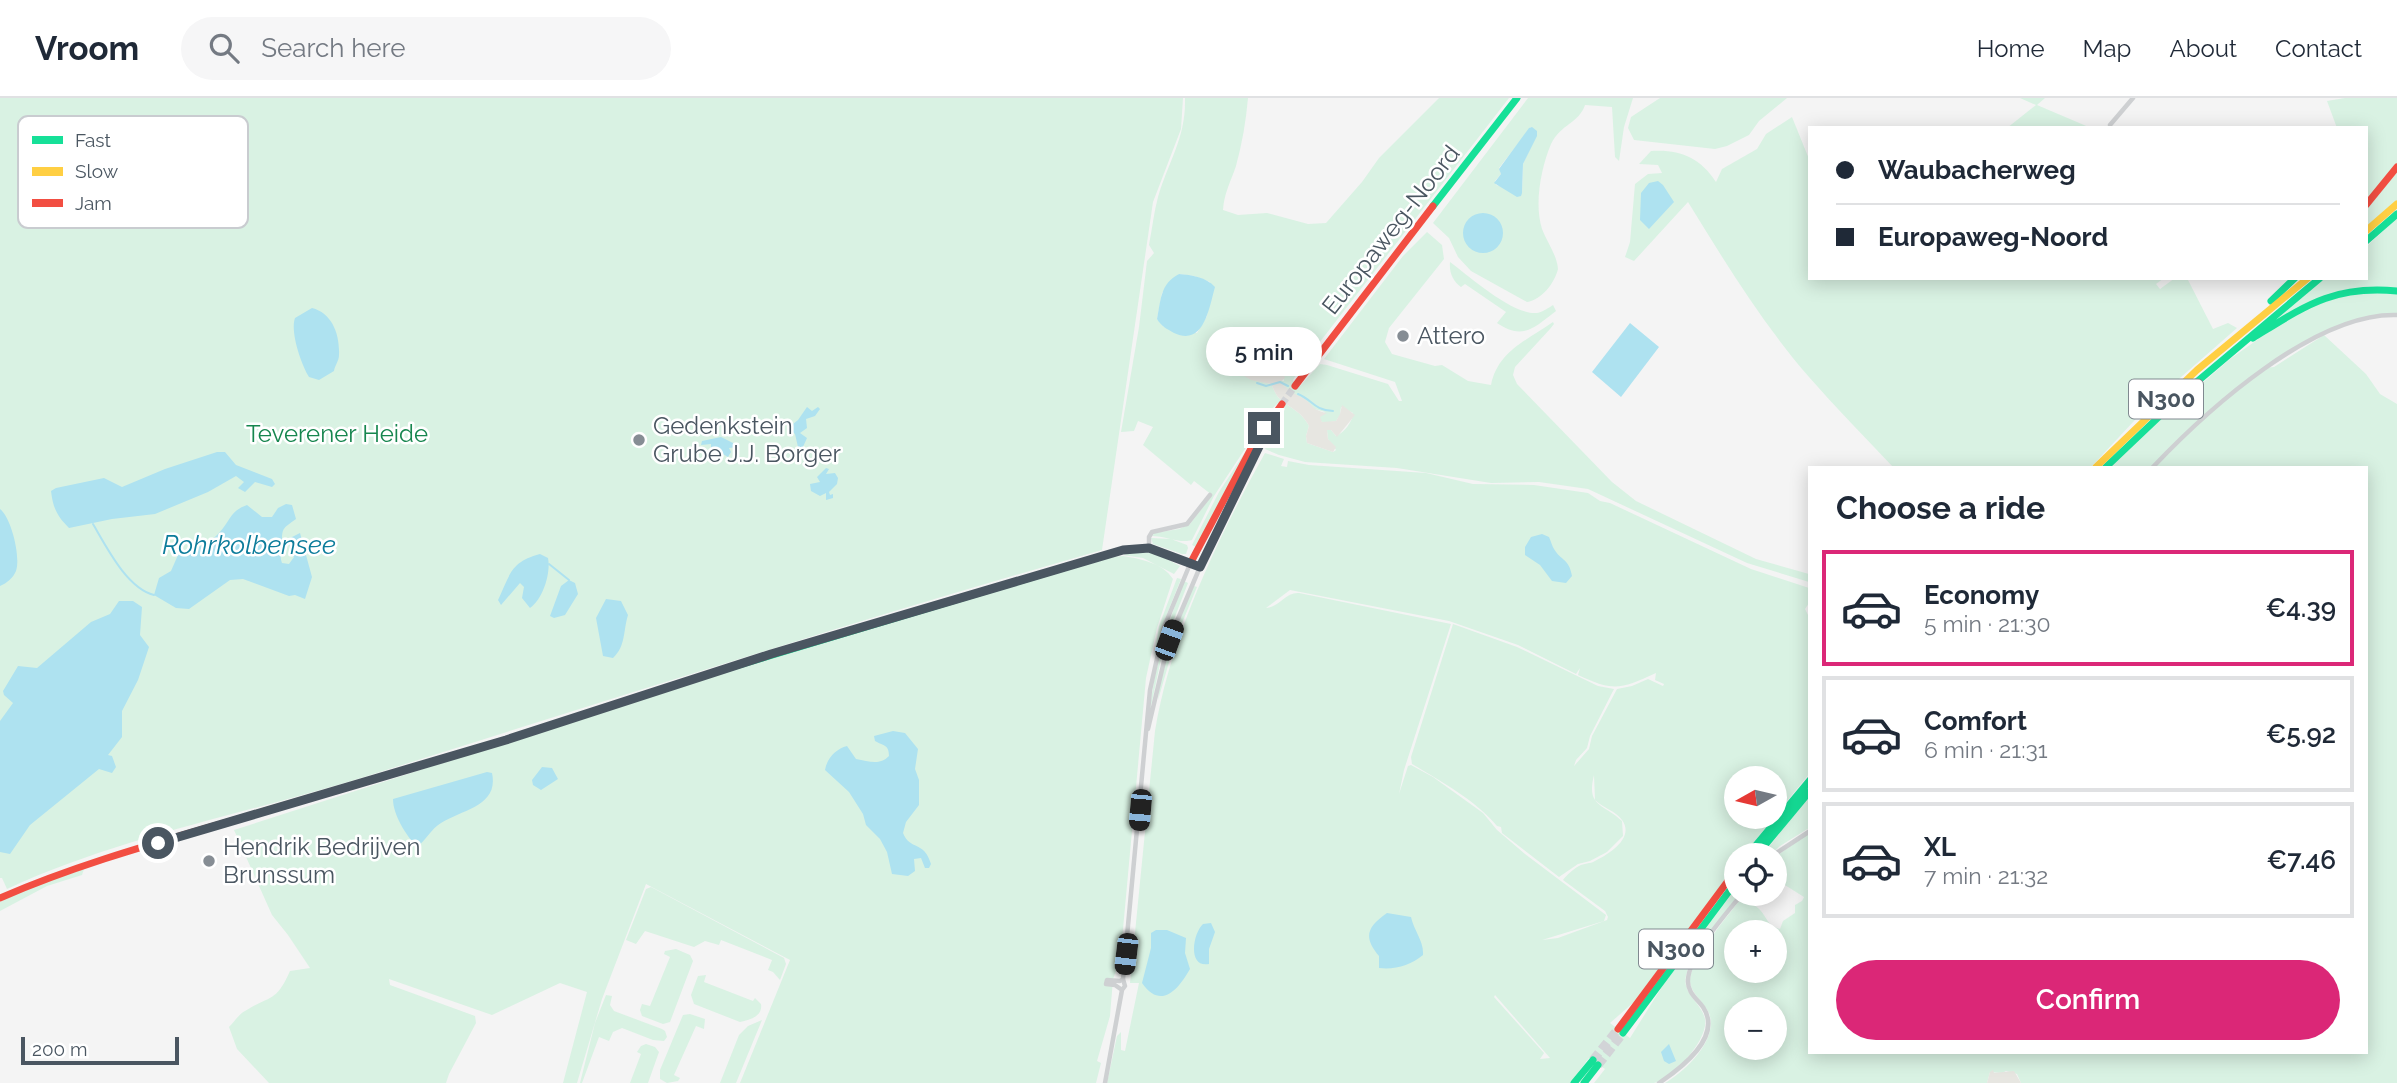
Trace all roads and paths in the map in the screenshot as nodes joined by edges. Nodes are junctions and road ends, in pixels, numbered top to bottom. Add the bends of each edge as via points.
1 (1517, 98) edge
2 (2133, 98) edge
3 (2110, 125) dead end
4 (2397, 167) edge
5 (2368, 203) edge
6 (2397, 204) edge
7 (2397, 214) edge
8 (2368, 229) edge
9 (2368, 239) edge
10 (2293, 280) edge
11 (2306, 280) edge
12 (2318, 280) edge
13 (2397, 291) edge
14 (2397, 315) edge
15 (2239, 334) junction
16 (2229, 352) junction
17 (1295, 386) tunnel mouth
18 (1282, 404) tunnel mouth
19 (1273, 418) junction
20 (2097, 466) edge
21 (2107, 466) edge
22 (2154, 466) edge
23 (1210, 495) dead end
24 (1149, 548) junction
25 (1190, 564) junction
26 (1200, 567) junction
27 (1147, 733) junction
28 (1808, 782) edge
29 (1808, 793) edge
30 (1808, 832) edge
31 (1758, 843) edge
32 (1767, 843) edge
33 (1787, 846) edge
34 (1724, 887) edge
35 (1724, 897) edge
36 (0, 898) edge
37 (1733, 906) edge
38 (1124, 979) junction
39 (1122, 990) junction
40 (1105, 1083) edge
41 (1574, 1083) edge
42 (1584, 1083) edge
43 (1659, 1083) edge

1 - 17 main road, Europaweg-Noord
2 - 3 street
4 - 5 main road
6 - 8 main road
7 - 9 main road
10 - 15 main road, N300
11 - 15 main road, N300
12 - 16 main road, N300
13 - 16 main road, N300 via 2351,290 2318,299
14 - 22 street via 2341,324 2291,353 2232,395
15 - 20 main road, N300
16 - 21 main road, N300
18 - 19 main road
19 - 25 main road via 1253,445
19 - 26 main road
23 - 24 street via 1187,524 1152,532
24 - 25 main road
24 - 36 main road via 1114,552 771,654 506,740 92,862
25 - 26 main road
25 - 27 street via 1164,627 1150,690
26 - 27 street via 1169,640
27 - 38 street
28 - 31 main road
29 - 32 main road
30 - 33 street
34 - 35 main road, N300 via 1620,1031
37 - 43 street via 1701,950 1688,978 1690,990 1707,1014 1706,1035 1688,1060
38 - 39 street
38 - 39 street via 1106,982
39 - 40 street
41 - 42 main road via 1596,1063

